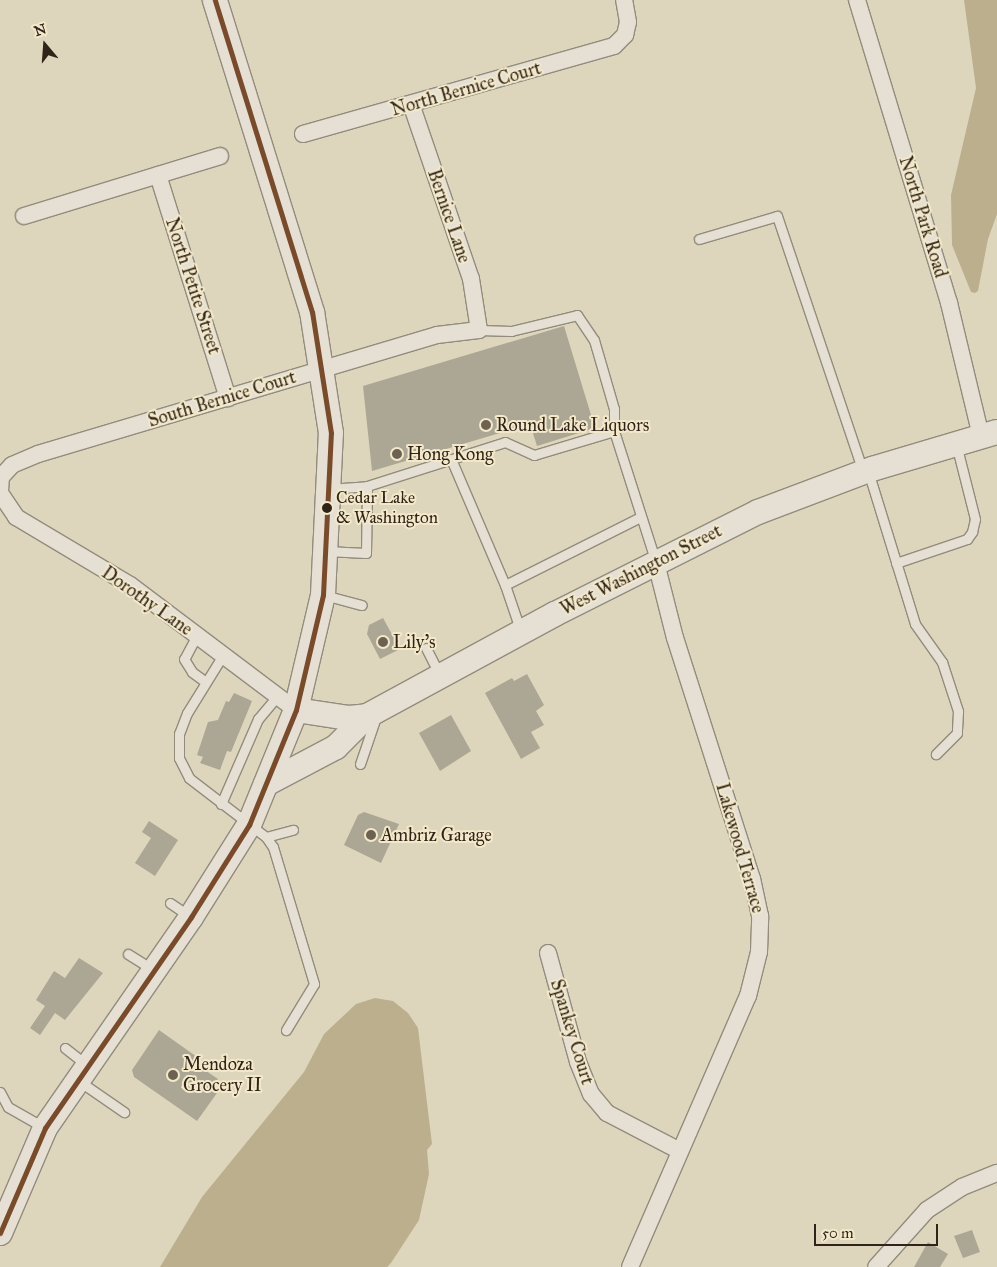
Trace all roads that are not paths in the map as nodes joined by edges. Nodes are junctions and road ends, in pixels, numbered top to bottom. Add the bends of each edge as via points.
1 (215, 0) edge
2 (624, 0) edge
3 (857, 0) edge
4 (411, 104) junction
5 (303, 134) dead end
6 (220, 156) dead end
7 (158, 175) junction
8 (24, 216) dead end
9 (699, 239) dead end
10 (479, 330) junction
11 (321, 370) junction
12 (228, 398) junction
13 (614, 431) junction
14 (989, 434) edge
15 (956, 444) junction
16 (451, 459) junction
17 (866, 472) junction
18 (367, 486) junction
19 (0, 487) edge
20 (328, 489) junction
21 (640, 517) junction
22 (325, 551) junction
23 (656, 563) junction
24 (896, 563) junction
25 (505, 585) junction
26 (323, 595) junction
27 (362, 605) dead end
28 (521, 632) junction
29 (197, 635) junction
30 (426, 648) dead end
31 (223, 655) junction
32 (441, 676) junction
33 (206, 682) junction
34 (277, 696) junction
35 (296, 710) junction
36 (373, 713) junction
37 (936, 754) dead end
38 (360, 764) dead end
39 (266, 784) junction
40 (220, 804) junction
41 (294, 830) dead end
42 (258, 831) junction
43 (170, 903) dead end
44 (191, 917) junction
45 (128, 954) dead end
46 (548, 954) dead end
47 (154, 971) junction
48 (286, 1030) dead end
49 (65, 1048) dead end
50 (84, 1074) junction
51 (0, 1092) edge
52 (124, 1112) dead end
53 (45, 1128) junction
54 (680, 1151) junction
55 (997, 1173) edge
56 (0, 1233) edge
57 (630, 1267) edge
58 (876, 1267) edge

1 - 11 main road via 312,312
2 - 4 street, North Bernice Court via 628,22 624,34 614,46
3 - 14 street, North Park Road
4 - 5 street, North Bernice Court
4 - 10 street, Bernice Lane via 471,279
6 - 7 street
7 - 8 street
7 - 12 street, North Petite Street
9 - 17 lane via 777,216
10 - 11 street, South Bernice Court via 438,335
10 - 13 lane via 511,331 577,315 594,340 614,409
11 - 12 street, South Bernice Court
11 - 20 main road via 331,433
12 - 19 street, South Bernice Court via 38,454 12,465
13 - 16 lane via 534,455 505,442
13 - 21 lane
14 - 15 main road, West Washington Street
15 - 17 main road, West Washington Street
15 - 24 lane via 975,519 972,532 966,539
16 - 18 lane
16 - 25 lane
17 - 23 main road, West Washington Street via 758,512
17 - 24 lane
18 - 20 lane
18 - 22 lane via 366,553
19 - 29 street, Dorothy Lane via 16,517 130,585
20 - 22 main road
21 - 23 lane
21 - 25 lane
22 - 26 main road
23 - 28 main road, West Washington Street
23 - 54 street, Lakewood Terrace via 675,638 760,916 759,952 748,996
24 - 37 lane via 915,624 942,662 958,712 957,733
25 - 28 lane
26 - 27 lane
26 - 35 main road
28 - 32 main road, West Washington Street
29 - 31 street, Dorothy Lane
29 - 33 lane via 184,659 192,672
30 - 32 lane
31 - 33 lane
31 - 34 street, Dorothy Lane
32 - 36 main road, West Washington Street
33 - 40 lane via 187,713 179,734 179,758 188,778
34 - 35 street, Dorothy Lane
34 - 40 lane via 258,719
35 - 36 main road, West Washington Street via 349,718
35 - 39 main road
36 - 38 lane
36 - 39 main road via 336,747
39 - 42 main road
40 - 42 lane
41 - 42 lane
42 - 44 main road
42 - 48 lane via 283,876 314,984
43 - 44 lane
44 - 47 main road
45 - 47 lane
46 - 54 street, Spankey Court via 578,1062 591,1094 607,1114
47 - 50 main road
49 - 50 lane
50 - 52 lane
50 - 53 main road
51 - 53 lane via 8,1107
53 - 56 main road
54 - 57 street, Lakewood Terrace
55 - 58 street via 962,1187 927,1210

